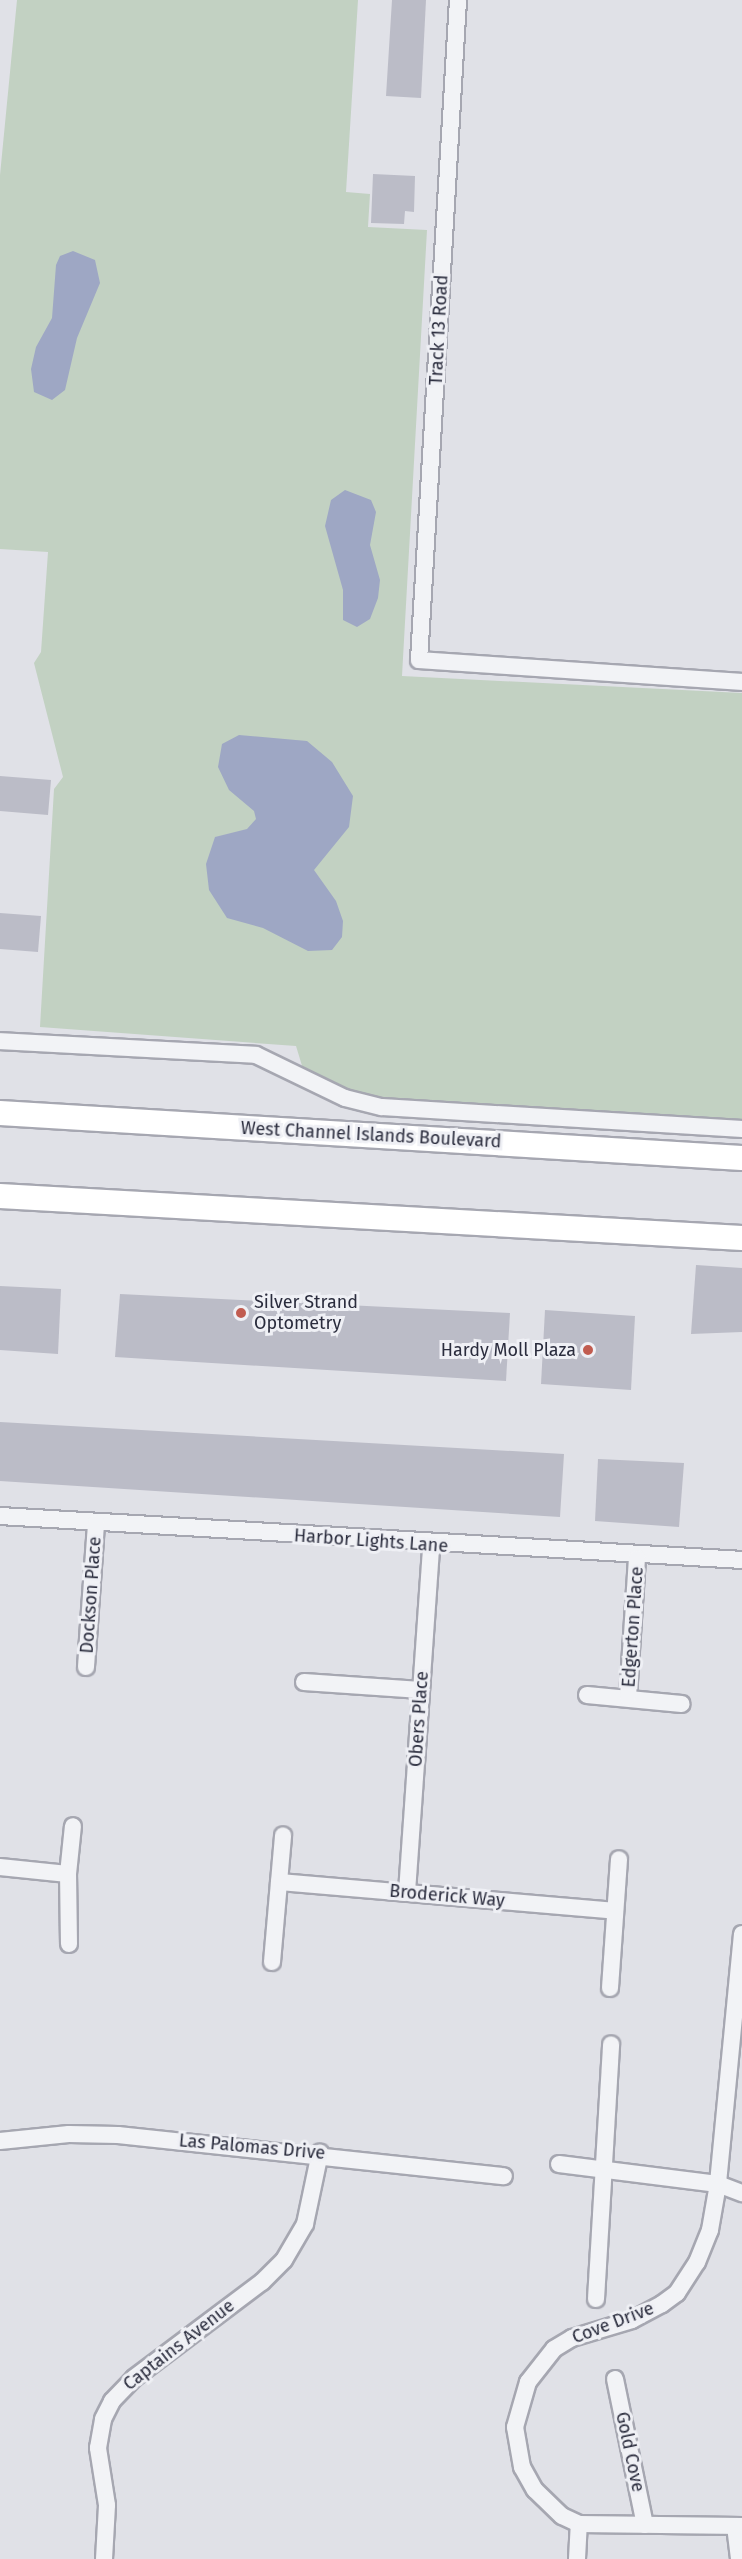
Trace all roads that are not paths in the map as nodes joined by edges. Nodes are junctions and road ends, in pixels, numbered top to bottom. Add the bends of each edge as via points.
1 (458, 0) edge
2 (738, 680) edge
3 (0, 1041) edge
4 (0, 1113) edge
5 (742, 1129) edge
6 (742, 1158) edge
7 (0, 1196) edge
8 (742, 1238) edge
9 (0, 1516) edge
10 (96, 1523) junction
11 (431, 1545) junction
12 (637, 1558) junction
13 (742, 1560) edge
14 (86, 1667) dead end
15 (304, 1682) dead end
16 (421, 1690) junction
17 (587, 1695) dead end
18 (628, 1697) junction
19 (682, 1704) dead end
20 (73, 1826) dead end
21 (283, 1835) dead end
22 (619, 1859) dead end
23 (0, 1867) edge
24 (68, 1874) junction
25 (279, 1882) junction
26 (407, 1892) junction
27 (614, 1911) junction
28 (742, 1934) edge
29 (69, 1944) dead end
30 (272, 1962) dead end
31 (610, 1988) dead end
32 (739, 2020) edge
33 (611, 2044) dead end
34 (0, 2141) edge
35 (320, 2153) junction
36 (559, 2164) dead end
37 (604, 2170) junction
38 (504, 2176) dead end
39 (717, 2184) junction
40 (742, 2193) edge
41 (596, 2299) dead end
42 (615, 2379) dead end
43 (579, 2524) junction
44 (645, 2525) junction
45 (739, 2526) edge
46 (104, 2559) edge
47 (577, 2559) edge
48 (739, 2559) edge

1 - 2 street, Track 13 Road via 419,660
3 - 5 street via 256,1055 345,1098 382,1107
4 - 6 main road, West Channel Islands Boulevard
7 - 8 main road
9 - 10 street, Harbor Lights Lane
10 - 11 street, Harbor Lights Lane
10 - 14 street, Dockson Place
11 - 12 street, Harbor Lights Lane
11 - 16 street, Obers Place
12 - 13 street, Harbor Lights Lane
12 - 18 street, Edgerton Place
15 - 16 street
16 - 26 street, Obers Place
17 - 18 street, Edgerton Place
18 - 19 street, Edgerton Place
20 - 24 street
21 - 25 street
22 - 27 street
23 - 24 street
24 - 29 street
25 - 26 street, Broderick Way
25 - 30 street
26 - 27 street, Broderick Way
27 - 31 street
28 - 32 street, Cove Drive
32 - 39 street, Cove Drive
33 - 37 street
34 - 35 street, Las Palomas Drive via 118,2134
35 - 38 street, Las Palomas Drive
35 - 46 street, Captains Avenue via 305,2224 284,2260 262,2282 134,2378 112,2401 99,2433 107,2505
36 - 37 street
37 - 39 street
37 - 41 street
39 - 40 street
39 - 43 street, Cove Drive via 704,2246 677,2293 632,2320 572,2338 539,2364 528,2382 515,2427 522,2467 547,2504
42 - 44 street, Gold Cove
43 - 44 street
43 - 47 street
44 - 45 street
45 - 48 street

